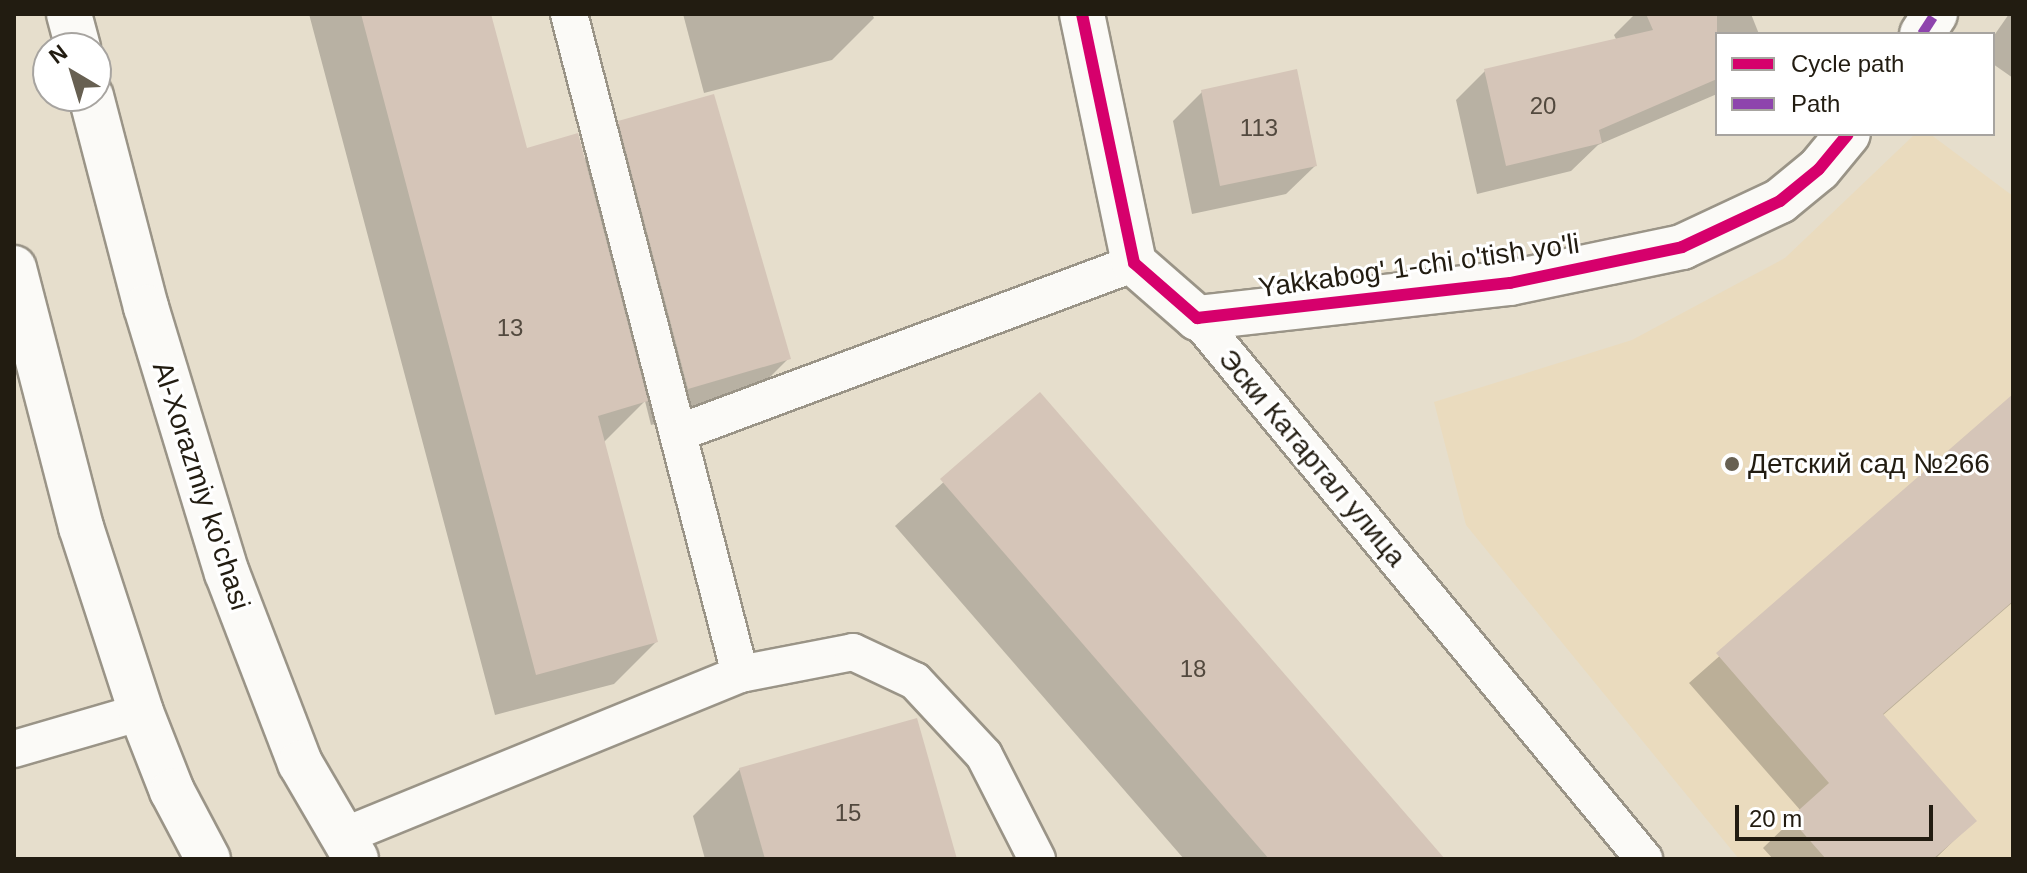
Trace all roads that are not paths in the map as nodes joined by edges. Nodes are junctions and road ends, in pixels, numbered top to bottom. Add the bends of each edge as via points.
1 (569, 14) edge
2 (1082, 14) edge
3 (1935, 14) edge
4 (1923, 32) edge
5 (95, 112) edge
6 (1846, 136) edge
7 (1134, 263) junction
8 (14, 268) edge
9 (1197, 318) junction
10 (678, 433) junction
11 (740, 674) junction
12 (141, 712) junction
13 (14, 749) edge
14 (348, 848) edge
15 (208, 859) edge
16 (1037, 859) edge
17 (1644, 859) edge

1 - 10 lane
2 - 7 main road
3 - 4 main road
5 - 14 main road, Al-Xorazmiy ko'chasi via 146,307 227,573 278,713
6 - 9 main road, Yakkabog' 1-chi o'tish yo'li via 1819,169 1780,201 1682,247 1510,283
7 - 9 main road, Эски Катартал улица
7 - 10 lane
8 - 12 main road via 81,527
9 - 17 lane, Эски Катартал улица
10 - 11 lane
11 - 14 lane
11 - 16 lane via 853,652 915,681 984,755
12 - 13 lane
12 - 15 main road via 172,791

